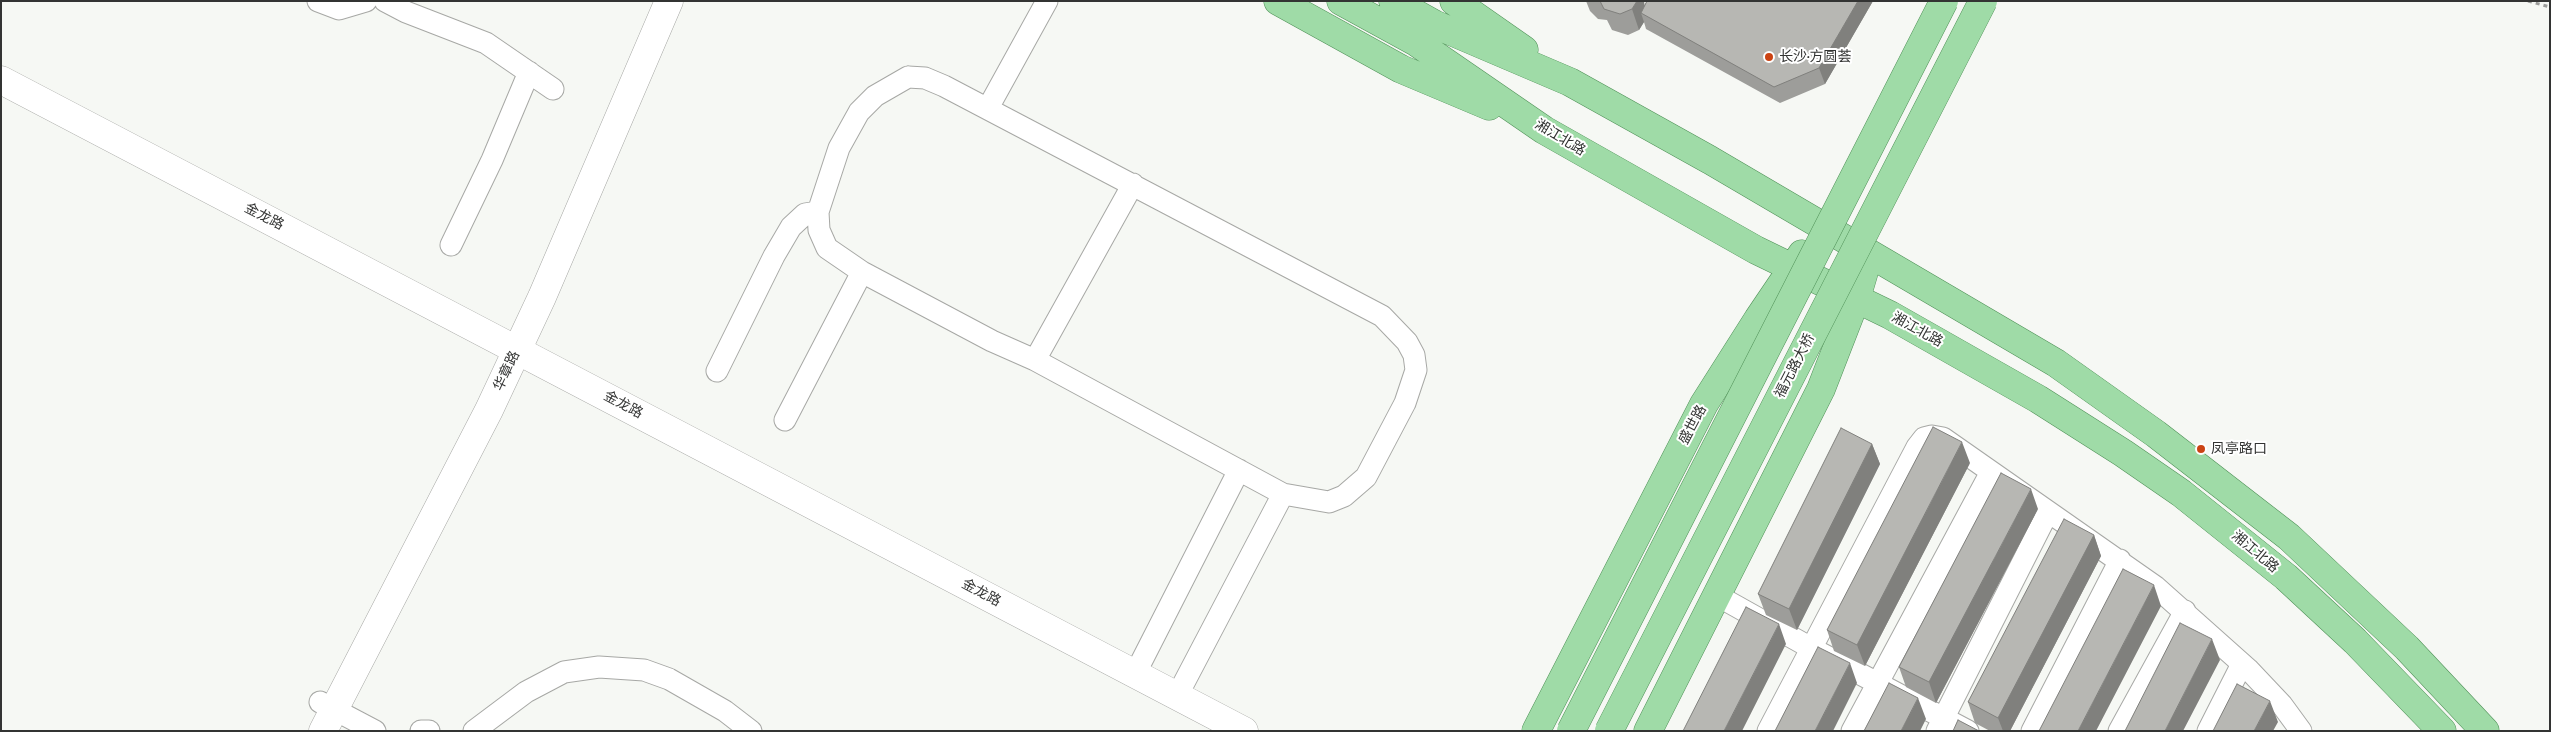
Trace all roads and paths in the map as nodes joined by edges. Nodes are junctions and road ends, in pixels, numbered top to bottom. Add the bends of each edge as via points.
1 (318, 1) edge
2 (366, 1) edge
3 (385, 1) edge
4 (650, 1) edge
5 (669, 1) edge
6 (1047, 1) edge
7 (1278, 1) edge
8 (1340, 1) edge
9 (1393, 1) edge
10 (1454, 1) edge
11 (1944, 1) edge
12 (1983, 1) edge
13 (2528, 1) edge
14 (2550, 7) edge
15 (529, 72) junction
16 (1, 80) edge
17 (1570, 82) junction
18 (553, 90) dead end
19 (1, 92) edge
20 (988, 108) junction
21 (1544, 130) junction
22 (1133, 184) junction
23 (818, 212) junction
24 (1822, 226) junction
25 (451, 245) dead end
26 (1869, 255) junction
27 (1793, 268) junction
28 (862, 272) junction
29 (1856, 299) junction
30 (508, 350) junction
31 (1035, 360) junction
32 (717, 371) dead end
33 (786, 420) dead end
34 (1239, 470) junction
35 (1991, 472) junction
36 (1284, 494) junction
37 (2048, 512) junction
38 (2120, 560) junction
39 (1718, 596) junction
40 (2185, 611) junction
41 (1811, 648) junction
42 (2242, 664) junction
43 (1135, 674) junction
44 (1877, 683) junction
45 (1177, 696) junction
46 (325, 714) edge
47 (1940, 724) edge
48 (2299, 730) edge
49 (304, 731) edge
50 (375, 731) edge
51 (421, 731) edge
52 (429, 731) edge
53 (474, 731) edge
54 (751, 731) edge
55 (1220, 731) edge
56 (1244, 731) edge
57 (1536, 731) edge
58 (1571, 731) edge
59 (1609, 731) edge
60 (1648, 731) edge
61 (1768, 731) edge
62 (1852, 731) edge
63 (1968, 731) edge
64 (2032, 731) edge
65 (2119, 731) edge
66 (2208, 731) edge
67 (2442, 731) edge
68 (2485, 731) edge

1 - 2 street via 339,9
3 - 15 street via 486,43
4 - 30 street, 华章路
5 - 30 street, 华章路
6 - 20 street
7 - 21 main road via 1401,69
8 - 21 main road, 湘江北路 via 1416,42
9 - 17 main road via 1434,24
10 - 17 main road
11 - 58 main road, bridge
12 - 59 main road, 福元路大桥, bridge
13 - 14 path
15 - 18 street
15 - 25 street
16 - 30 street, 金龙路
17 - 24 main road
19 - 30 street, 金龙路
20 - 22 street
20 - 23 street via 925,78 908,78 893,84 859,112 839,148
21 - 27 main road, 湘江北路
22 - 31 street
22 - 36 street via 1382,316 1398,331 1414,355 1416,370 1405,403 1366,477 1344,496 1329,502
23 - 28 street via 819,230 827,248
23 - 32 street via 805,214 792,227 774,256
24 - 26 main road
24 - 26 street, 盛世路 via 1891,143
24 - 27 main road, 盛世路
26 - 29 main road, 盛世路
26 - 68 main road via 2056,363 2214,477 2289,537 2352,595
27 - 29 main road, 湘江北路
27 - 57 main road, 盛世路 via 1704,404
28 - 31 street via 992,341
28 - 33 street
29 - 39 main road, 盛世路 via 1822,389
29 - 67 main road, 湘江北路 via 2038,399 2181,493 2286,577 2355,640
30 - 43 street, 金龙路
30 - 46 street, 华章路 via 489,410
30 - 55 street, 金龙路
31 - 34 street
34 - 36 street
34 - 43 street
35 - 37 street
35 - 41 street via 1943,438 1924,438
35 - 44 street
36 - 45 street
37 - 38 street
37 - 47 street
38 - 40 street
38 - 64 street
39 - 41 street
39 - 60 main road, 盛世路
40 - 42 street
40 - 65 street
41 - 44 street
41 - 61 street
42 - 48 street via 2282,705
42 - 66 street
43 - 45 street, 金龙路
44 - 47 street
44 - 62 street
45 - 56 street, 金龙路
46 - 49 street, 华章路
46 - 50 street
47 - 63 street
51 - 52 street
53 - 54 street via 526,692 564,672 599,666 644,670 669,679 725,711

